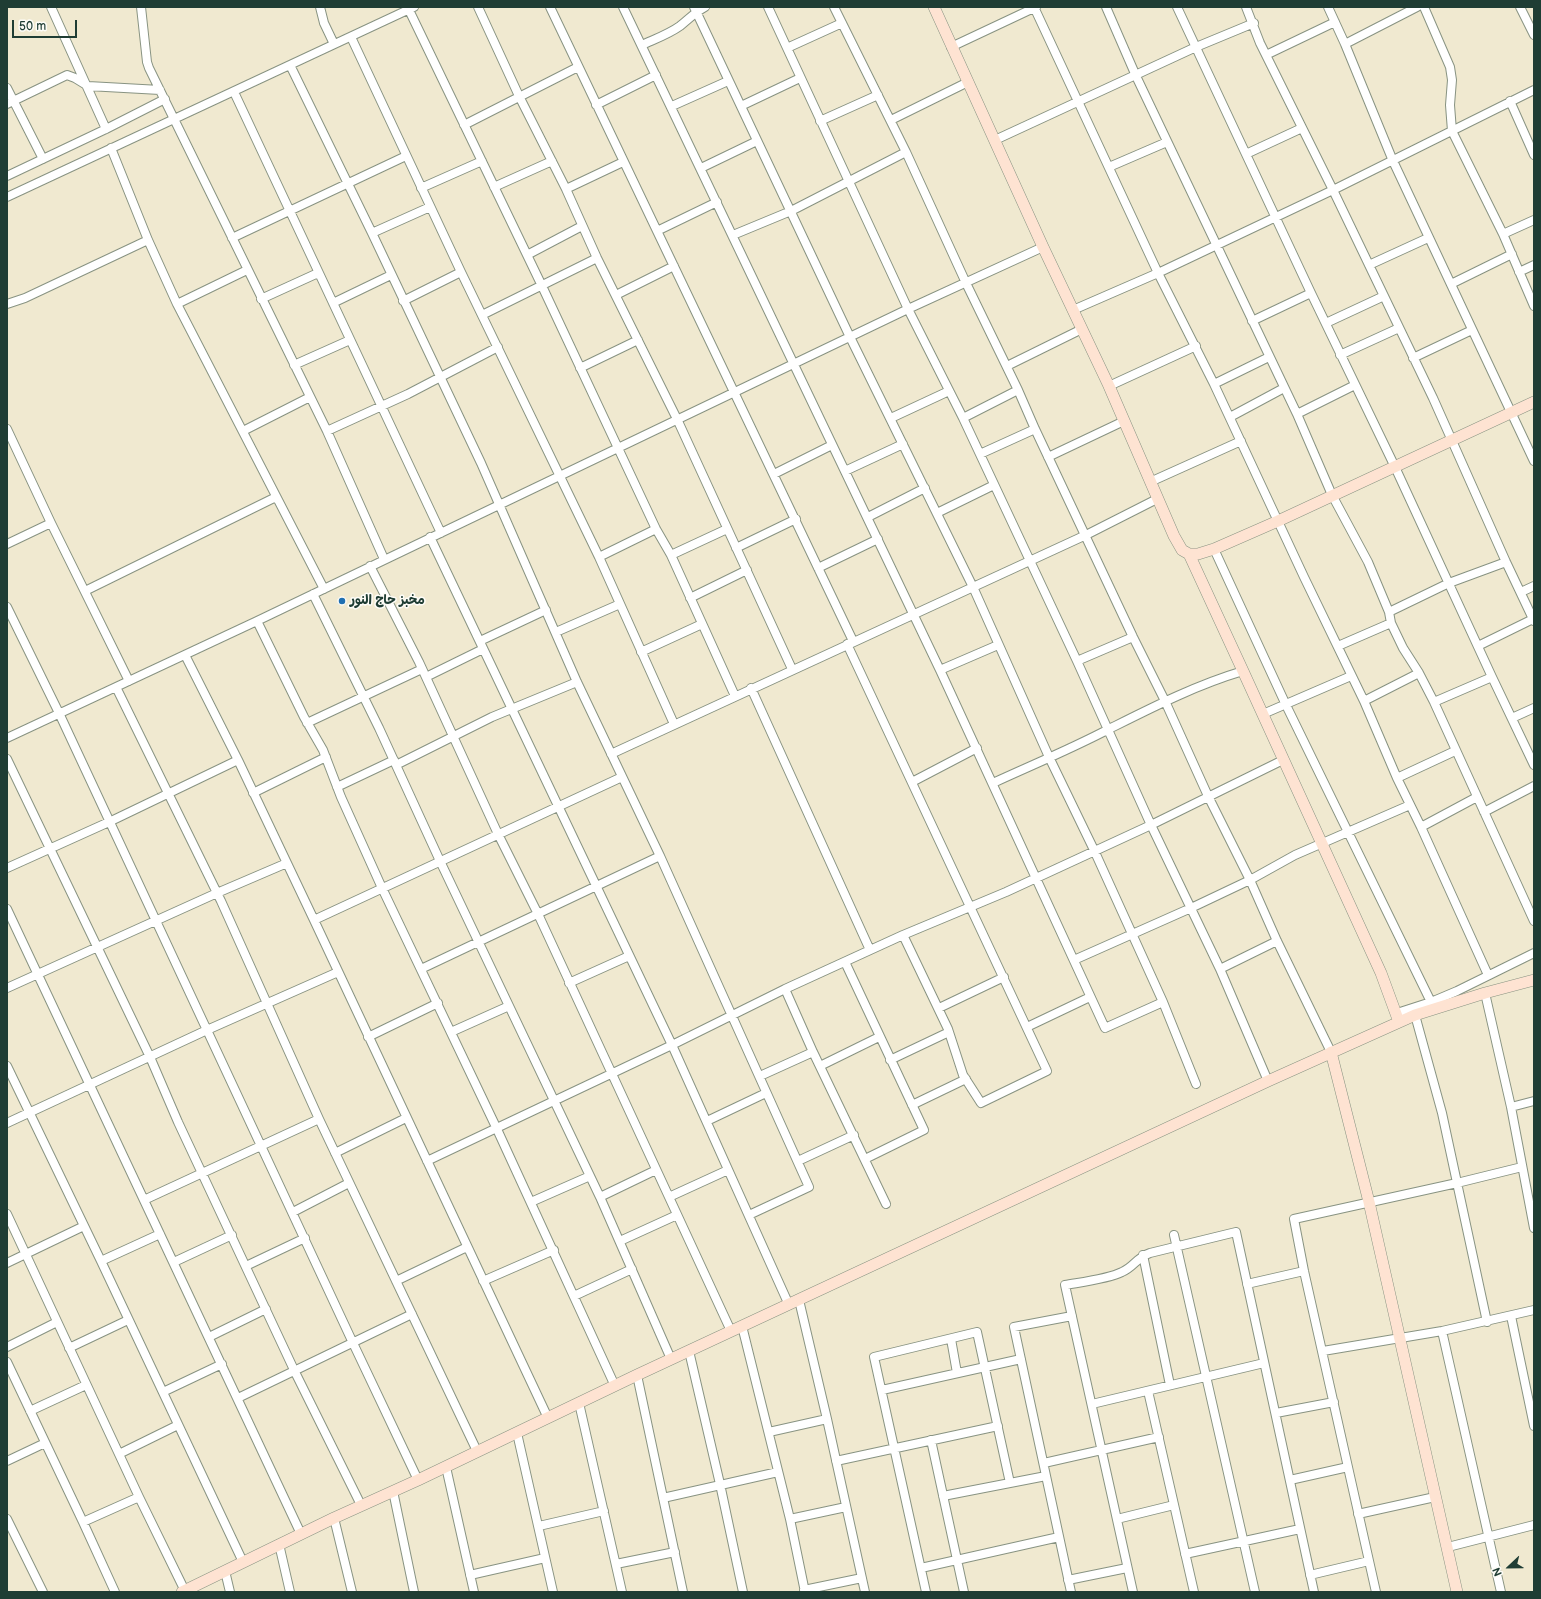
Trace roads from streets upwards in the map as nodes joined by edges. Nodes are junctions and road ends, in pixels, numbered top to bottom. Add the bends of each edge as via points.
1 (51, 7) edge
2 (141, 7) edge
3 (320, 7) edge
4 (478, 7) edge
5 (550, 7) edge
6 (623, 7) edge
7 (705, 7) edge
8 (768, 7) edge
9 (834, 7) edge
10 (934, 7) edge
11 (1035, 7) edge
12 (1106, 7) edge
13 (1178, 7) edge
14 (1246, 7) edge
15 (1328, 7) edge
16 (1417, 7) edge
17 (1424, 7) edge
18 (1520, 7) edge
19 (411, 8) edge
20 (695, 9) edge
21 (1335, 22) junction
22 (842, 23) junction
23 (1254, 23) junction
24 (1534, 35) edge
25 (351, 37) junction
26 (334, 44) junction
27 (1345, 44) junction
28 (642, 45) junction
29 (952, 47) junction
30 (1196, 47) junction
31 (787, 48) junction
32 (1266, 55) junction
33 (290, 64) junction
34 (578, 67) junction
35 (656, 75) junction
36 (1136, 76) junction
37 (800, 78) junction
38 (728, 81) junction
39 (968, 82) junction
40 (88, 86) junction
41 (7, 88) edge
42 (160, 90) junction
43 (1534, 90) edge
44 (234, 92) junction
45 (878, 95) junction
46 (519, 96) junction
47 (165, 99) junction
48 (1079, 102) junction
49 (1510, 102) junction
50 (10, 103) edge
51 (596, 104) junction
52 (672, 106) junction
53 (740, 106) junction
54 (174, 118) junction
55 (891, 120) junction
56 (820, 121) junction
57 (464, 125) junction
58 (1302, 128) junction
59 (106, 129) junction
60 (1452, 131) junction
61 (995, 140) junction
62 (757, 141) junction
63 (1168, 142) junction
64 (111, 148) junction
65 (906, 152) junction
66 (1246, 154) junction
67 (406, 156) junction
68 (1534, 156) edge
69 (43, 160) junction
70 (482, 161) junction
71 (552, 161) junction
72 (1393, 161) junction
73 (623, 162) junction
74 (1109, 167) junction
75 (701, 168) junction
76 (7, 176) edge
77 (849, 182) junction
78 (348, 183) junction
79 (494, 187) junction
80 (421, 188) junction
81 (566, 189) junction
82 (1333, 190) junction
83 (7, 197) edge
84 (717, 202) junction
85 (430, 207) junction
86 (290, 210) junction
87 (791, 211) junction
88 (1275, 218) junction
89 (1534, 220) edge
90 (582, 226) junction
91 (657, 231) junction
92 (372, 234) junction
93 (1503, 234) junction
94 (734, 235) junction
95 (232, 238) junction
96 (1428, 238) junction
97 (148, 240) junction
98 (1216, 245) junction
99 (1043, 247) junction
100 (1512, 254) junction
101 (527, 255) junction
102 (597, 258) junction
103 (1368, 265) junction
104 (1534, 265) edge
105 (674, 266) junction
106 (247, 270) junction
107 (318, 272) junction
108 (461, 272) junction
109 (1519, 272) junction
110 (1158, 273) junction
111 (391, 275) junction
112 (966, 283) junction
113 (1451, 284) junction
114 (542, 286) junction
115 (1311, 293) junction
116 (616, 295) junction
117 (1384, 296) junction
118 (261, 299) junction
119 (403, 301) junction
120 (333, 303) junction
121 (7, 304) edge
122 (177, 304) junction
123 (1534, 306) edge
124 (908, 309) junction
125 (1073, 310) junction
126 (482, 315) junction
127 (1252, 321) junction
128 (1326, 323) junction
129 (1399, 328) junction
130 (1082, 329) junction
131 (1472, 330) junction
132 (850, 337) junction
133 (350, 340) junction
134 (638, 340) junction
135 (1196, 346) junction
136 (498, 347) junction
137 (1340, 355) junction
138 (1269, 357) junction
139 (1413, 358) junction
140 (794, 364) junction
141 (294, 365) junction
142 (1007, 366) junction
143 (580, 368) junction
144 (440, 376) junction
145 (1214, 384) junction
146 (1355, 385) junction
147 (1109, 386) junction
148 (1284, 388) junction
149 (1018, 390) junction
150 (949, 391) junction
151 (734, 393) junction
152 (310, 397) junction
153 (1534, 402) edge
154 (381, 407) junction
155 (1511, 413) junction
156 (1297, 414) junction
157 (1230, 417) junction
158 (891, 418) junction
159 (963, 418) junction
160 (677, 419) junction
161 (1124, 421) junction
162 (7, 429) edge
163 (1035, 429) junction
164 (243, 431) junction
165 (327, 431) junction
166 (1451, 440) junction
167 (1242, 441) junction
168 (903, 444) junction
169 (832, 445) junction
170 (618, 448) junction
171 (980, 454) junction
172 (1048, 457) junction
173 (1534, 461) edge
174 (1395, 467) junction
175 (845, 471) junction
176 (774, 474) junction
177 (560, 476) junction
178 (1150, 482) junction
179 (994, 485) junction
180 (925, 488) junction
181 (1332, 495) junction
182 (276, 497) junction
183 (1157, 499) junction
184 (498, 505) junction
185 (937, 513) junction
186 (868, 517) junction
187 (796, 519) junction
188 (1278, 522) junction
189 (51, 523) junction
190 (656, 529) junction
191 (726, 529) junction
192 (441, 532) junction
193 (1086, 536) junction
194 (430, 537) junction
195 (878, 539) junction
196 (7, 544) edge
197 (736, 548) junction
198 (1214, 549) junction
199 (1188, 554) junction
200 (671, 555) junction
201 (599, 557) junction
202 (384, 559) junction
203 (1030, 561) junction
204 (1506, 562) junction
205 (370, 566) junction
206 (818, 568) junction
207 (747, 570) junction
208 (1449, 583) junction
209 (973, 586) junction
210 (1534, 586) edge
211 (324, 589) junction
212 (85, 591) junction
213 (1521, 592) junction
214 (313, 594) junction
215 (690, 598) junction
216 (620, 604) junction
217 (7, 607) edge
218 (546, 610) junction
219 (1389, 612) junction
220 (914, 614) junction
221 (1534, 620) edge
222 (256, 621) junction
223 (1391, 623) junction
224 (702, 624) junction
225 (556, 632) junction
226 (1133, 637) junction
227 (850, 643) junction
228 (998, 644) junction
229 (481, 645) junction
230 (1338, 646) junction
231 (1478, 646) junction
232 (641, 652) junction
233 (185, 655) junction
234 (1077, 661) junction
235 (422, 669) junction
236 (792, 669) junction
237 (940, 670) junction
238 (1243, 671) junction
239 (1419, 673) junction
240 (1351, 676) junction
241 (426, 677) junction
242 (1492, 677) junction
243 (129, 681) junction
244 (578, 682) junction
245 (116, 687) junction
246 (751, 688) junction
247 (734, 696) junction
248 (364, 697) junction
249 (1164, 701) junction
250 (1364, 701) junction
251 (1434, 702) junction
252 (1286, 705) junction
253 (1534, 708) edge
254 (511, 710) junction
255 (59, 713) junction
256 (1263, 714) junction
257 (1512, 718) junction
258 (307, 723) junction
259 (674, 724) junction
260 (1108, 730) junction
261 (7, 738) edge
262 (454, 738) junction
263 (977, 748) junction
264 (1455, 751) junction
265 (611, 754) junction
266 (1049, 757) junction
267 (326, 758) junction
268 (7, 759) edge
269 (238, 760) junction
270 (1283, 760) junction
271 (395, 763) junction
272 (1534, 765) edge
273 (622, 777) junction
274 (1397, 778) junction
275 (912, 782) junction
276 (993, 783) junction
277 (1534, 786) edge
278 (337, 787) junction
279 (167, 793) junction
280 (253, 793) junction
281 (1208, 796) junction
282 (1477, 797) junction
283 (1410, 805) junction
284 (559, 806) junction
285 (1484, 812) junction
286 (109, 822) junction
287 (1151, 825) junction
288 (1421, 827) junction
289 (1348, 833) junction
290 (498, 834) junction
291 (1322, 844) junction
292 (50, 848) junction
293 (1094, 850) junction
294 (660, 856) junction
295 (440, 861) junction
296 (287, 863) junction
297 (7, 868) edge
298 (1035, 878) junction
299 (1250, 880) junction
300 (596, 887) junction
301 (382, 888) junction
302 (217, 893) junction
303 (970, 906) junction
304 (1191, 908) junction
305 (7, 909) edge
306 (538, 914) junction
307 (314, 920) junction
308 (156, 921) junction
309 (1534, 921) edge
310 (1132, 934) junction
311 (903, 935) junction
312 (1277, 941) junction
313 (480, 942) junction
314 (97, 946) junction
315 (870, 950) junction
316 (1534, 953) edge
317 (629, 956) junction
318 (1074, 960) junction
319 (844, 962) junction
320 (421, 969) junction
321 (1220, 969) junction
322 (338, 972) junction
323 (38, 973) junction
324 (1488, 975) junction
325 (1004, 977) junction
326 (1534, 980) edge
327 (570, 983) junction
328 (7, 988) edge
329 (785, 989) junction
330 (1485, 993) junction
331 (1090, 997) junction
332 (1163, 1002) junction
333 (1431, 1002) junction
334 (267, 1004) junction
335 (438, 1004) junction
336 (509, 1006) junction
337 (939, 1008) junction
338 (1415, 1015) junction
339 (732, 1016) junction
340 (1398, 1018) junction
341 (1027, 1026) junction
342 (207, 1030) junction
343 (451, 1032) junction
344 (949, 1032) junction
345 (368, 1037) junction
346 (880, 1037) junction
347 (672, 1045) junction
348 (813, 1052) junction
349 (1331, 1052) junction
350 (150, 1057) junction
351 (890, 1060) junction
352 (7, 1066) edge
353 (820, 1066) junction
354 (612, 1074) junction
355 (760, 1076) junction
356 (10, 1078) edge
357 (966, 1079) junction
358 (1268, 1081) junction
359 (90, 1084) junction
360 (1196, 1084) dead end
361 (766, 1092) junction
362 (554, 1101) junction
363 (1534, 1101) edge
364 (912, 1105) junction
365 (1511, 1107) junction
366 (30, 1112) junction
367 (406, 1118) junction
368 (319, 1119) junction
369 (707, 1121) junction
370 (7, 1123) edge
371 (496, 1127) junction
372 (854, 1135) junction
373 (262, 1146) junction
374 (335, 1153) junction
375 (865, 1159) junction
376 (427, 1161) junction
377 (798, 1161) junction
378 (1522, 1167) junction
379 (656, 1170) junction
380 (728, 1170) junction
381 (202, 1173) junction
382 (590, 1176) junction
383 (349, 1183) junction
384 (1457, 1183) junction
385 (600, 1197) junction
386 (669, 1197) junction
387 (144, 1200) junction
388 (531, 1202) junction
389 (1369, 1202) junction
390 (886, 1204) dead end
391 (293, 1212) junction
392 (7, 1214) edge
393 (677, 1215) junction
394 (749, 1215) junction
395 (84, 1226) junction
396 (1534, 1228) edge
397 (160, 1234) junction
398 (232, 1235) junction
399 (1174, 1235) dead end
400 (305, 1238) junction
401 (620, 1241) junction
402 (1177, 1246) junction
403 (466, 1247) junction
404 (554, 1250) junction
405 (25, 1254) junction
406 (1143, 1255) junction
407 (101, 1261) junction
408 (174, 1262) junction
409 (7, 1263) edge
410 (246, 1266) junction
411 (632, 1269) junction
412 (1304, 1271) junction
413 (396, 1281) junction
414 (483, 1281) junction
415 (1247, 1284) junction
416 (574, 1296) junction
417 (794, 1302) junction
418 (266, 1309) junction
419 (1534, 1310) edge
420 (412, 1314) junction
421 (1072, 1316) junction
422 (1511, 1316) junction
423 (128, 1320) junction
424 (57, 1322) junction
425 (1487, 1322) junction
426 (742, 1326) junction
427 (731, 1331) junction
428 (1442, 1331) junction
429 (209, 1337) junction
430 (1400, 1338) junction
431 (951, 1339) junction
432 (353, 1343) junction
433 (7, 1347) edge
434 (69, 1348) junction
435 (689, 1351) junction
436 (1323, 1351) junction
437 (671, 1359) junction
438 (1021, 1359) junction
439 (7, 1362) edge
440 (222, 1364) junction
441 (1264, 1364) junction
442 (985, 1367) junction
443 (295, 1372) junction
444 (957, 1373) junction
445 (637, 1375) junction
446 (1207, 1377) junction
447 (86, 1385) junction
448 (1170, 1385) junction
449 (615, 1386) junction
450 (882, 1390) junction
451 (1148, 1391) junction
452 (163, 1392) junction
453 (238, 1398) junction
454 (1334, 1402) junction
455 (580, 1403) junction
456 (1092, 1404) junction
457 (30, 1411) junction
458 (1276, 1413) junction
459 (548, 1418) junction
460 (827, 1419) junction
461 (178, 1425) junction
462 (998, 1426) junction
463 (1534, 1426) edge
464 (769, 1432) junction
465 (517, 1433) junction
466 (1159, 1437) junction
467 (931, 1440) junction
468 (45, 1442) junction
469 (895, 1447) junction
470 (1102, 1450) junction
471 (477, 1451) junction
472 (119, 1454) junction
473 (7, 1461) edge
474 (836, 1461) junction
475 (1044, 1464) junction
476 (446, 1467) junction
477 (1348, 1467) junction
478 (778, 1472) junction
479 (1046, 1476) junction
480 (418, 1480) junction
481 (1290, 1480) junction
482 (1010, 1483) junction
483 (720, 1484) junction
484 (393, 1491) junction
485 (943, 1496) junction
486 (138, 1497) junction
487 (1435, 1497) junction
488 (664, 1498) junction
489 (361, 1505) junction
490 (1174, 1506) junction
491 (846, 1507) junction
492 (604, 1511) junction
493 (1358, 1514) junction
494 (334, 1518) junction
495 (7, 1519) edge
496 (790, 1519) junction
497 (1117, 1519) junction
498 (83, 1522) junction
499 (1534, 1525) edge
500 (539, 1526) junction
501 (1300, 1529) junction
502 (301, 1534) junction
503 (1059, 1537) junction
504 (1488, 1537) junction
505 (1244, 1541) junction
506 (279, 1544) junction
507 (1448, 1547) junction
508 (675, 1552) junction
509 (1185, 1554) junction
510 (545, 1558) junction
511 (957, 1561) junction
512 (1369, 1561) junction
513 (243, 1562) junction
514 (616, 1564) junction
515 (921, 1568) junction
516 (1127, 1568) junction
517 (225, 1571) junction
518 (470, 1575) junction
519 (1310, 1575) junction
520 (862, 1578) junction
521 (1068, 1580) junction
522 (184, 1591) edge
523 (805, 1591) edge
524 (43, 1592) edge
525 (115, 1592) edge
526 (230, 1592) edge
527 (290, 1592) edge
528 (352, 1592) edge
529 (414, 1592) edge
530 (474, 1592) edge
531 (553, 1592) edge
532 (622, 1592) edge
533 (683, 1592) edge
534 (743, 1592) edge
535 (865, 1592) edge
536 (926, 1592) edge
537 (964, 1592) edge
538 (1071, 1592) edge
539 (1133, 1592) edge
540 (1194, 1592) edge
541 (1255, 1592) edge
542 (1314, 1592) edge
543 (1376, 1592) edge
544 (1458, 1592) edge
545 (1501, 1592) edge

1 - 40 street
2 - 42 street via 147,62
3 - 26 street
4 - 46 street
5 - 34 street
6 - 28 street
7 - 20 street
8 - 31 street
9 - 22 street
10 - 29 street
11 - 29 street
11 - 48 street
12 - 36 street
13 - 30 street
14 - 23 street
15 - 21 street
16 - 27 street
17 - 60 street via 1450,67
18 - 24 street
19 - 25 street
19 - 57 street
20 - 28 street via 680,26
20 - 38 street
21 - 27 street
21 - 32 street
22 - 31 street
22 - 45 street
23 - 30 street
23 - 32 street
25 - 26 street
25 - 67 street
26 - 33 street
27 - 72 street
28 - 35 street
29 - 39 street
30 - 36 street
30 - 66 street
31 - 37 street
32 - 58 street
33 - 44 street
33 - 78 street
34 - 46 street
34 - 51 street
35 - 51 street
35 - 52 street
36 - 48 street
36 - 63 street
37 - 53 street
37 - 56 street
38 - 52 street
38 - 53 street
39 - 55 street
39 - 61 street
40 - 42 street
40 - 50 street via 67,75
40 - 59 street
41 - 50 street
42 - 47 street
43 - 49 street
44 - 54 street
44 - 86 street
45 - 55 street
45 - 56 street
46 - 57 street
46 - 71 street
47 - 54 street
47 - 59 street
48 - 61 street
48 - 74 street
49 - 60 street
49 - 68 street
50 - 69 street
51 - 73 street
52 - 75 street
53 - 62 street
54 - 64 street
54 - 95 street
55 - 65 street
56 - 77 street
57 - 70 street
58 - 66 street
58 - 82 street
59 - 69 street
60 - 72 street
60 - 93 street
61 - 99 street
62 - 75 street
62 - 87 street
63 - 74 street
63 - 98 street
64 - 83 street
64 - 97 street
65 - 77 street
65 - 112 street
66 - 88 street
67 - 78 street
67 - 80 street
69 - 76 street
70 - 79 street
70 - 80 street
71 - 79 street
71 - 81 street
72 - 82 street
72 - 96 street
73 - 81 street
73 - 91 street
74 - 110 street
75 - 84 street
77 - 87 street
77 - 124 street
78 - 86 street
78 - 92 street
79 - 101 street
80 - 85 street
81 - 90 street
82 - 88 street
82 - 103 street
84 - 91 street
84 - 94 street
85 - 92 street
85 - 108 street
86 - 95 street
86 - 107 street
87 - 94 street
87 - 132 street
88 - 98 street
88 - 115 street
89 - 93 street
90 - 101 street
90 - 102 street
91 - 105 street
92 - 111 street
93 - 100 street
94 - 140 street
95 - 106 street
96 - 103 street
96 - 113 street
97 - 121 street
97 - 122 street
98 - 110 street
98 - 127 street
99 - 112 street
99 - 125 street
100 - 109 street
100 - 113 street
101 - 114 street
102 - 114 street
102 - 116 street
103 - 117 street
104 - 109 street
105 - 116 street
105 - 151 street
106 - 118 street
106 - 122 street
107 - 118 street
107 - 120 street
108 - 119 street
108 - 126 street
109 - 123 street
110 - 125 street
110 - 135 street
111 - 119 street
111 - 120 street
112 - 124 street
112 - 142 street
113 - 131 street
114 - 126 street
114 - 143 street
115 - 127 street
115 - 128 street
116 - 134 street
117 - 128 street
117 - 129 street
118 - 141 street
119 - 144 street
120 - 133 street
122 - 164 street
124 - 132 street
124 - 150 street
125 - 130 street
126 - 136 street
127 - 138 street
128 - 137 street
129 - 137 street
129 - 139 street
130 - 142 street
130 - 147 street
131 - 139 street
131 - 155 street
132 - 140 street
132 - 158 street
133 - 141 street
133 - 154 street
134 - 143 street
134 - 160 street
135 - 145 street
135 - 147 street
136 - 144 street
136 - 177 street
137 - 146 street
138 - 145 street
138 - 148 street
139 - 166 street
140 - 151 street
140 - 169 street
141 - 152 street
142 - 149 street
143 - 170 street
144 - 154 street
144 - 184 street
145 - 157 street
146 - 156 street
146 - 174 street
147 - 161 street
148 - 156 street
148 - 157 street
149 - 159 street
149 - 163 street
150 - 158 street
150 - 159 street
151 - 160 street
151 - 176 street
152 - 164 street
152 - 165 street
153 - 155 street
154 - 165 street
154 - 192 street
155 - 166 street
155 - 173 street
156 - 181 street
157 - 167 street
158 - 168 street
159 - 171 street
160 - 170 street
160 - 191 street
161 - 172 street
161 - 178 street
162 - 189 street
163 - 171 street
163 - 172 street
164 - 182 street
165 - 202 street
166 - 174 street
166 - 204 street
167 - 178 street
167 - 188 street
168 - 175 street
168 - 180 street
169 - 175 street
169 - 176 street
170 - 177 street
170 - 190 street
171 - 179 street
172 - 193 street
174 - 181 street
174 - 208 street
175 - 186 street
176 - 187 street
177 - 184 street
177 - 201 street
178 - 183 street
179 - 185 street
179 - 203 street
180 - 185 street
180 - 186 street
181 - 188 street
181 - 219 street via 1368,562
182 - 211 street
182 - 212 street
183 - 193 street
183 - 199 street via 1174,536 1182,550
184 - 192 street
184 - 218 street
185 - 209 street
186 - 195 street
187 - 197 street
187 - 206 street
188 - 198 street
188 - 230 street
189 - 196 street
189 - 212 street
190 - 200 street
190 - 201 street
191 - 197 street
191 - 200 street
192 - 194 street
193 - 203 street
193 - 226 street
194 - 202 street
194 - 229 street
195 - 206 street
195 - 220 street
197 - 207 street
198 - 199 street
198 - 252 street
199 - 238 street
200 - 215 street
201 - 216 street
202 - 205 street
203 - 209 street
203 - 234 street
204 - 208 street
204 - 213 street
205 - 211 street
205 - 235 street
206 - 227 street
207 - 215 street
207 - 236 street
208 - 219 street
208 - 231 street
209 - 220 street
209 - 228 street
210 - 213 street
211 - 214 street
212 - 243 street
213 - 221 street
214 - 222 street
214 - 248 street
215 - 224 street
216 - 225 street
216 - 232 street
217 - 255 street
218 - 225 street
218 - 229 street
219 - 223 street
220 - 227 street
220 - 237 street
221 - 231 street
222 - 233 street
222 - 258 street
223 - 230 street
223 - 239 street
224 - 232 street
224 - 247 street
225 - 244 street
226 - 234 street
226 - 249 street
227 - 236 street
227 - 275 street
228 - 237 street
228 - 266 street
229 - 241 street
229 - 254 street
230 - 240 street
231 - 242 street
232 - 259 street
233 - 243 street
233 - 269 street
234 - 260 street
235 - 241 street
235 - 248 street
236 - 246 street
237 - 263 street
238 - 249 street
238 - 256 street
239 - 250 street
239 - 251 street
240 - 250 street
240 - 252 street
241 - 262 street
242 - 251 street
242 - 257 street
243 - 245 street
244 - 254 street
244 - 265 street
245 - 255 street
245 - 279 street
246 - 247 street
246 - 315 street
247 - 259 street
248 - 258 street
248 - 271 street
249 - 260 street
249 - 281 street
250 - 274 street
251 - 264 street
252 - 256 street
252 - 289 street
253 - 257 street
254 - 262 street via 492,717
254 - 284 street
255 - 261 street
255 - 286 street
256 - 270 street
257 - 272 street
258 - 267 street
259 - 265 street
260 - 266 street
260 - 287 street
262 - 271 street
262 - 290 street
263 - 275 street
263 - 276 street
264 - 274 street
264 - 282 street
265 - 273 street
266 - 276 street
266 - 293 street
267 - 278 street
267 - 280 street
268 - 292 street
269 - 279 street
269 - 280 street
270 - 281 street
270 - 291 street
271 - 278 street
271 - 295 street
273 - 284 street
273 - 294 street
274 - 283 street
275 - 303 street
276 - 298 street
277 - 285 street
278 - 301 street
279 - 286 street
279 - 302 street
280 - 296 street
281 - 287 street
281 - 299 street
282 - 285 street
282 - 288 street
283 - 288 street
283 - 289 street
284 - 290 street
284 - 300 street
285 - 309 street
286 - 292 street
286 - 308 street
287 - 293 street
287 - 304 street
288 - 324 street
289 - 291 street
289 - 333 street
290 - 295 street
290 - 306 street
291 - 299 street via 1284,860
291 - 340 street via 1381,974
292 - 297 street
292 - 314 street
293 - 298 street
293 - 310 street
294 - 300 street
294 - 339 street
295 - 301 street
295 - 313 street
296 - 302 street
296 - 307 street
298 - 303 street
298 - 318 street
299 - 304 street
299 - 312 street
300 - 306 street
300 - 317 street
301 - 307 street
301 - 320 street
302 - 308 street
302 - 334 street
303 - 311 street
303 - 325 street
304 - 310 street
304 - 321 street
305 - 323 street
306 - 313 street
306 - 327 street
307 - 322 street
308 - 314 street
308 - 342 street
310 - 318 street
310 - 332 street
311 - 315 street
311 - 337 street
312 - 321 street
312 - 349 street
313 - 320 street
313 - 336 street
314 - 323 street
314 - 350 street
315 - 319 street
316 - 324 street
317 - 327 street
317 - 347 street
318 - 331 street
319 - 329 street
319 - 346 street
320 - 335 street
321 - 358 street
322 - 334 street
322 - 345 street
323 - 328 street
323 - 359 street
324 - 333 street
325 - 337 street
325 - 341 street
326 - 330 street
327 - 354 street
329 - 339 street
329 - 348 street
330 - 338 street
330 - 365 street
331 - 332 street via 1105,1028
331 - 341 street
332 - 360 street
333 - 340 street
334 - 342 street
334 - 368 street
335 - 343 street
335 - 345 street
336 - 343 street
336 - 362 street
337 - 344 street
338 - 340 street
338 - 384 street via 1442,1113
339 - 347 street
339 - 355 street
340 - 349 street
341 - 357 street via 1047,1071 980,1102
342 - 350 street
342 - 373 street
343 - 371 street
344 - 351 street
344 - 357 street
345 - 367 street
346 - 351 street
346 - 353 street
347 - 354 street
347 - 369 street
348 - 353 street
348 - 355 street
349 - 358 street
349 - 389 street
350 - 359 street
350 - 381 street
351 - 364 street
352 - 356 street
353 - 372 street
354 - 362 street
354 - 379 street
355 - 361 street
356 - 366 street
357 - 364 street
358 - 417 street
359 - 366 street
359 - 387 street
361 - 369 street
361 - 377 street
362 - 371 street
362 - 382 street
363 - 365 street
364 - 375 street via 924,1130
365 - 378 street
366 - 370 street
366 - 395 street
367 - 374 street
367 - 376 street
368 - 373 street
368 - 374 street
369 - 380 street
371 - 376 street
371 - 388 street
372 - 375 street
372 - 377 street
373 - 381 street
373 - 391 street
374 - 383 street
375 - 390 street
376 - 403 street
377 - 394 street via 809,1187
378 - 384 street
378 - 396 street
379 - 385 street
379 - 386 street
380 - 386 street
380 - 394 street
381 - 387 street
381 - 398 street
382 - 385 street
382 - 388 street
383 - 391 street
383 - 413 street
384 - 389 street
384 - 425 street
385 - 401 street
386 - 393 street
387 - 397 street
388 - 404 street
389 - 412 street via 1294,1219
389 - 430 street
391 - 400 street
392 - 405 street
393 - 401 street
393 - 427 street
394 - 417 street
395 - 405 street
395 - 407 street
397 - 407 street
397 - 408 street
398 - 408 street
398 - 410 street
399 - 402 street
400 - 410 street
400 - 432 street
401 - 411 street
402 - 406 street
402 - 415 street via 1236,1232
402 - 446 street
403 - 413 street
403 - 414 street
404 - 414 street
404 - 416 street
405 - 409 street
405 - 424 street
406 - 421 street via 1130,1268 1120,1273 1065,1285
406 - 448 street
407 - 423 street
408 - 429 street
410 - 418 street
411 - 416 street
411 - 437 street
412 - 415 street
412 - 436 street
413 - 420 street
414 - 459 street
415 - 441 street
416 - 449 street
417 - 426 street
417 - 460 street
418 - 429 street
418 - 443 street
419 - 422 street
420 - 432 street
420 - 471 street
421 - 438 street via 1014,1327
421 - 456 street
422 - 425 street
422 - 463 street
423 - 434 street
423 - 452 street
424 - 433 street
424 - 434 street
425 - 428 street
426 - 427 street
426 - 464 street
427 - 435 street
428 - 430 street
428 - 504 street
429 - 440 street
430 - 436 street
430 - 487 street
431 - 442 street via 977,1332
431 - 444 street
431 - 450 street via 874,1357
432 - 443 street
432 - 480 street
434 - 447 street
435 - 437 street
435 - 483 street
436 - 454 street
437 - 445 street
438 - 442 street
438 - 475 street
439 - 457 street
440 - 452 street
440 - 453 street
441 - 446 street
441 - 458 street
442 - 444 street
442 - 462 street
443 - 453 street
443 - 489 street
444 - 450 street
445 - 449 street
445 - 488 street
446 - 448 street
446 - 505 street
447 - 457 street
447 - 472 street
448 - 451 street
449 - 455 street
450 - 469 street
451 - 456 street
451 - 466 street
452 - 461 street
453 - 502 street
454 - 458 street
454 - 477 street
455 - 459 street
455 - 492 street
456 - 470 street
457 - 468 street
458 - 481 street
459 - 465 street
460 - 464 street
460 - 474 street
461 - 472 street
461 - 513 street
462 - 467 street
462 - 482 street
464 - 478 street
465 - 471 street
465 - 500 street
466 - 470 street
466 - 490 street
467 - 469 street
467 - 485 street
468 - 473 street
468 - 498 street
469 - 474 street
469 - 515 street
470 - 475 street
470 - 497 street
471 - 476 street
472 - 486 street
474 - 491 street
475 - 479 street
476 - 480 street
476 - 518 street
477 - 481 street
477 - 493 street
478 - 483 street
478 - 496 street
479 - 482 street
479 - 503 street
480 - 484 street
481 - 501 street
482 - 485 street
483 - 488 street
483 - 534 street
484 - 489 street
484 - 529 street
485 - 511 street
486 - 498 street
486 - 522 street
487 - 493 street
487 - 507 street
488 - 508 street
489 - 494 street
490 - 497 street
490 - 509 street
491 - 496 street
491 - 520 street
492 - 500 street
492 - 514 street
493 - 512 street
494 - 502 street
494 - 528 street
495 - 524 street
496 - 523 street
497 - 516 street
498 - 525 street
499 - 504 street
500 - 510 street
501 - 505 street
501 - 519 street
502 - 506 street
503 - 511 street
503 - 521 street
504 - 507 street
504 - 545 street
505 - 509 street
505 - 541 street
506 - 513 street
506 - 527 street
507 - 544 street
508 - 514 street
508 - 533 street
509 - 540 street
510 - 518 street
510 - 531 street
511 - 515 street
511 - 537 street
512 - 519 street
512 - 543 street
513 - 517 street
514 - 532 street
515 - 536 street
516 - 521 street
516 - 539 street
517 - 522 street
517 - 526 street
518 - 530 street
519 - 542 street
520 - 523 street
520 - 535 street
521 - 538 street

